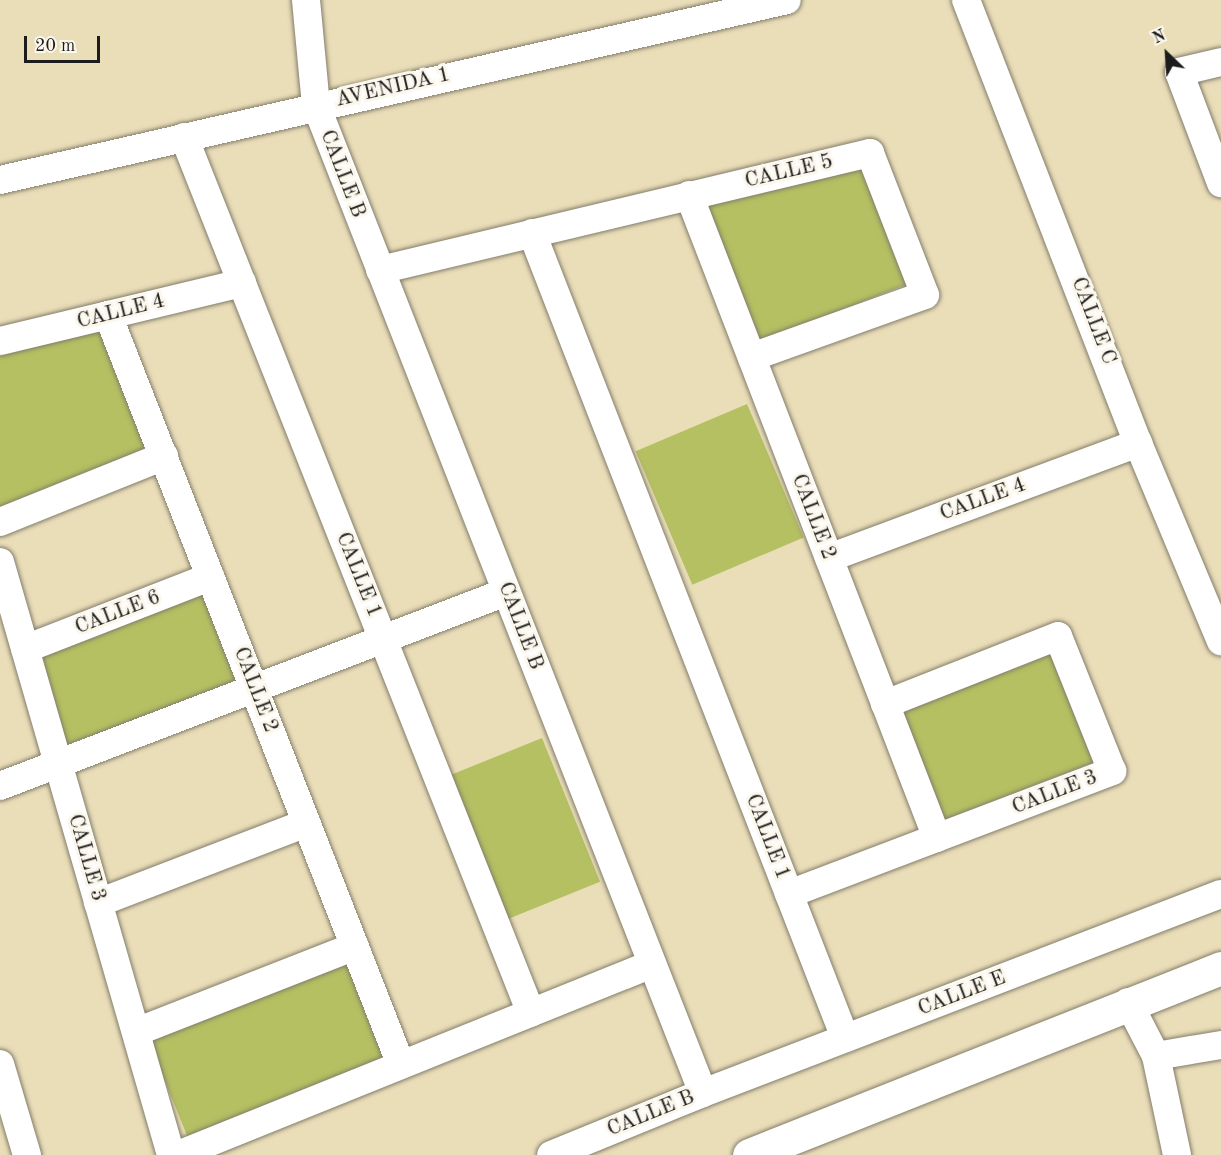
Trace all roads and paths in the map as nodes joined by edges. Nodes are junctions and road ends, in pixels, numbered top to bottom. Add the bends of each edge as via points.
1 (306, 0) edge
2 (788, 0) edge
3 (966, 0) edge
4 (1221, 62) edge
5 (316, 105) junction
6 (184, 137) junction
7 (0, 180) edge
8 (1221, 183) edge
9 (689, 195) junction
10 (532, 233) junction
11 (380, 270) junction
12 (242, 283) junction
13 (108, 315) junction
14 (0, 341) edge
15 (752, 357) junction
16 (1138, 443) junction
17 (164, 456) junction
18 (0, 522) edge
19 (829, 558) junction
20 (0, 562) edge
21 (210, 577) junction
22 (506, 591) junction
23 (383, 638) junction
24 (1221, 641) edge
25 (25, 649) junction
26 (254, 687) junction
27 (885, 704) junction
28 (59, 765) junction
29 (0, 786) edge
30 (306, 824) junction
31 (937, 838) junction
32 (789, 894) junction
33 (1221, 894) edge
34 (99, 903) junction
35 (355, 946) junction
36 (652, 964) junction
37 (1221, 968) edge
38 (1128, 1002) junction
39 (531, 1013) junction
40 (136, 1032) junction
41 (845, 1038) junction
42 (1221, 1045) edge
43 (1156, 1056) junction
44 (0, 1064) edge
45 (401, 1065) junction
46 (703, 1093) junction
47 (788, 1149) edge
48 (27, 1155) edge
49 (171, 1155) edge
50 (178, 1155) edge
51 (551, 1155) edge
52 (749, 1155) edge
53 (1177, 1155) edge

1 - 5 street, CALLE B
2 - 5 street, AVENIDA 1
3 - 16 street, CALLE C
4 - 8 street via 1179,72
5 - 6 street, AVENIDA 1
5 - 11 street, CALLE B
6 - 7 street, AVENIDA 1
6 - 12 street, CALLE 1
9 - 10 street, CALLE 5
9 - 15 street, CALLE 2
9 - 15 street, CALLE 5 via 870,153 925,295
10 - 11 street, CALLE 5
10 - 32 street, CALLE 1
11 - 22 street, CALLE B
12 - 13 street, CALLE 4
12 - 23 street, CALLE 1
13 - 14 street, CALLE 4
13 - 17 street, CALLE 2
15 - 19 street, CALLE 2
16 - 19 street, CALLE 4
16 - 24 street, CALLE C
17 - 18 street
17 - 21 street, CALLE 2
19 - 27 street, CALLE 2
20 - 25 street, CALLE 3
21 - 25 street, CALLE 6
21 - 26 street, CALLE 2
22 - 23 street
22 - 36 street, CALLE B
23 - 26 street
23 - 39 street, CALLE 1
25 - 28 street, CALLE 3
26 - 28 street
26 - 30 street, CALLE 2
27 - 31 street, CALLE 2
27 - 31 street, CALLE 3 via 1058,636 1112,771
28 - 29 street
28 - 34 street, CALLE 3
30 - 34 street
30 - 35 street, CALLE 2
31 - 32 street, CALLE 3
32 - 41 street, CALLE 1
33 - 41 street, CALLE E
34 - 40 street, CALLE 3
35 - 40 street
35 - 45 street, CALLE 2
36 - 39 street
36 - 46 street, CALLE B
37 - 38 street
38 - 43 street
38 - 47 street
39 - 45 street
40 - 49 street, CALLE 3
41 - 46 street, CALLE E
42 - 43 street
43 - 53 street
44 - 48 street
45 - 50 street
46 - 51 street, CALLE B
47 - 52 street

